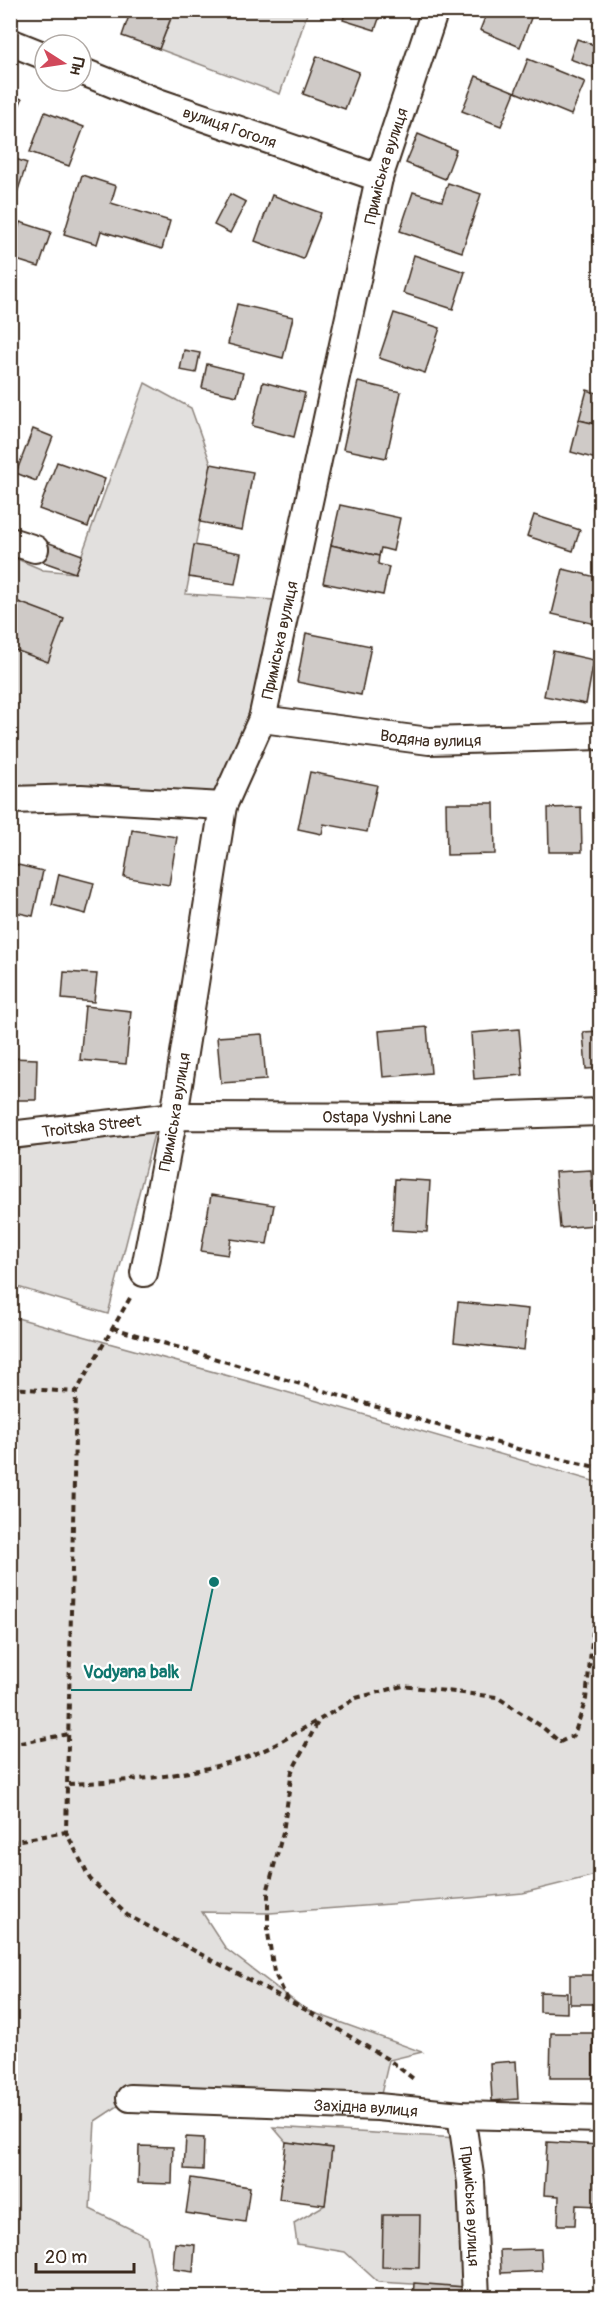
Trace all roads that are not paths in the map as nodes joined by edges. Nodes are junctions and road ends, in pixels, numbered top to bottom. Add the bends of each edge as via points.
1 (435, 10) edge
2 (10, 42) edge
3 (33, 51) edge
4 (93, 76) edge
5 (379, 178) junction
6 (10, 541) edge
7 (35, 549) dead end
8 (262, 719) junction
9 (600, 736) edge
10 (10, 800) edge
11 (223, 806) junction
12 (600, 1112) edge
13 (174, 1116) junction
14 (10, 1135) edge
15 (144, 1273) road end
16 (130, 2098) dead end
17 (461, 2115) junction
18 (600, 2119) edge
19 (476, 2298) edge

1 - 5 street, Приміська вулиця
2 - 3 street
4 - 5 street, вулиця Гоголя
5 - 8 street, Приміська вулиця
6 - 7 street
8 - 9 street, Водяна вулиця via 429,741
8 - 11 street, Приміська вулиця
10 - 11 street via 81,798
11 - 13 street, Приміська вулиця
12 - 13 street, Ostapa Vyshni Lane via 452,1117
13 - 14 street, Troitska Street
13 - 15 street, Приміська вулиця
16 - 17 street, Західна вулиця via 378,2107
17 - 18 street, Західна вулиця
17 - 19 street, Приміська вулиця via 471,2182

